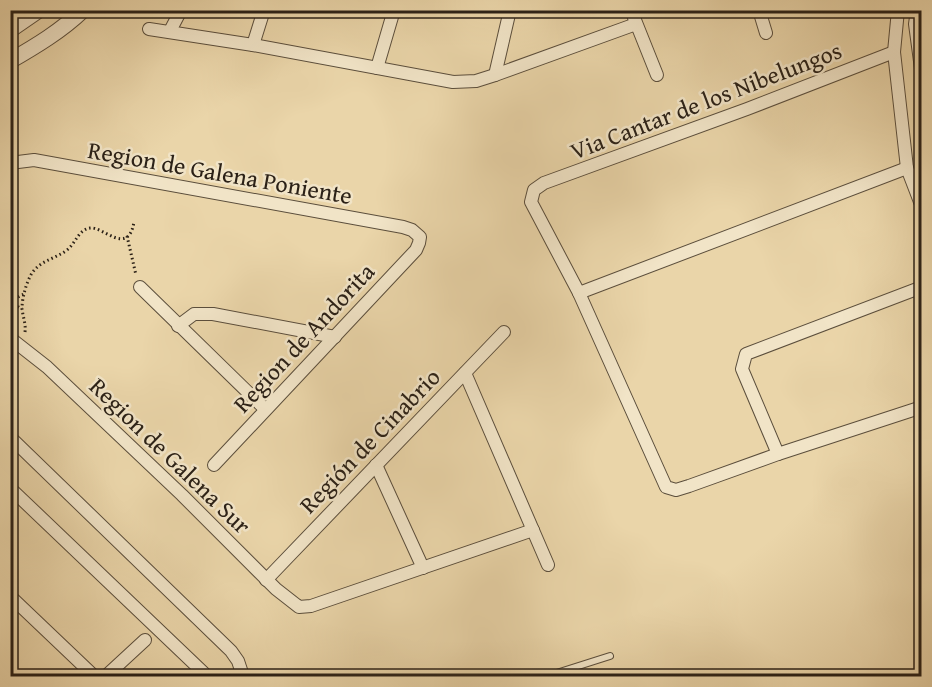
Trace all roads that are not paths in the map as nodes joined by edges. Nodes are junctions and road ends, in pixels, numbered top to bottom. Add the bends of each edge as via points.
1 (39, 10) edge
2 (82, 10) edge
3 (181, 10) edge
4 (264, 10) edge
5 (393, 10) edge
6 (510, 10) edge
7 (631, 10) edge
8 (759, 10) edge
9 (898, 10) edge
10 (917, 10) edge
11 (636, 24) junction
12 (918, 24) edge
13 (149, 29) dead end
14 (10, 30) edge
15 (170, 31) junction
16 (766, 33) dead end
17 (253, 45) junction
18 (894, 52) junction
19 (10, 61) edge
20 (377, 68) junction
21 (495, 75) junction
22 (657, 75) dead end
23 (921, 76) edge
24 (10, 163) edge
25 (908, 168) junction
26 (921, 207) edge
27 (420, 237) joint
28 (140, 287) road end
29 (921, 287) edge
30 (579, 294) junction
31 (178, 326) junction
32 (504, 332) dead end
33 (335, 337) junction
34 (10, 338) edge
35 (465, 373) junction
36 (921, 407) edge
37 (265, 410) junction
38 (10, 437) edge
39 (778, 454) junction
40 (214, 465) dead end
41 (376, 465) junction
42 (10, 488) edge
43 (533, 530) junction
44 (548, 565) dead end
45 (423, 568) junction
46 (266, 580) junction
47 (13, 603) edge
48 (145, 640) dead end
49 (610, 656) dead end
50 (94, 676) edge
51 (106, 676) edge
52 (207, 676) edge
53 (243, 676) edge
54 (547, 676) edge
55 (762, 676) edge
56 (783, 676) edge

1 - 14 street
2 - 19 street
3 - 15 street
4 - 17 street
5 - 20 street
6 - 21 street
7 - 11 street
8 - 16 street
9 - 18 street
10 - 12 street
11 - 21 street
11 - 22 street
12 - 23 street
13 - 15 street
15 - 17 street
17 - 20 street
18 - 25 street
18 - 30 street, Via Cantar de los Nibelungos via 534,190 531,202
20 - 21 street via 453,82
24 - 27 street, Region de Galena Poniente via 34,160 392,225 412,230
25 - 26 street
25 - 30 street
27 - 33 street, Region de Andorita via 416,250
28 - 31 street
29 - 39 street via 746,354 742,369
30 - 39 street via 666,487 676,490
31 - 33 street via 194,315 213,314
31 - 37 street
32 - 35 street, Región de Cinabrio
33 - 37 street, Region de Andorita
34 - 46 street, Region de Galena Sur via 47,367
35 - 41 street, Región de Cinabrio
35 - 43 street
36 - 39 street
37 - 40 street, Region de Andorita
38 - 53 street via 231,651
41 - 45 street
41 - 46 street, Región de Cinabrio
42 - 52 street
43 - 44 street
43 - 45 street
45 - 46 street, Region de Galena Sur via 299,607
47 - 50 street
48 - 51 street
49 - 54 lane
55 - 56 lane

